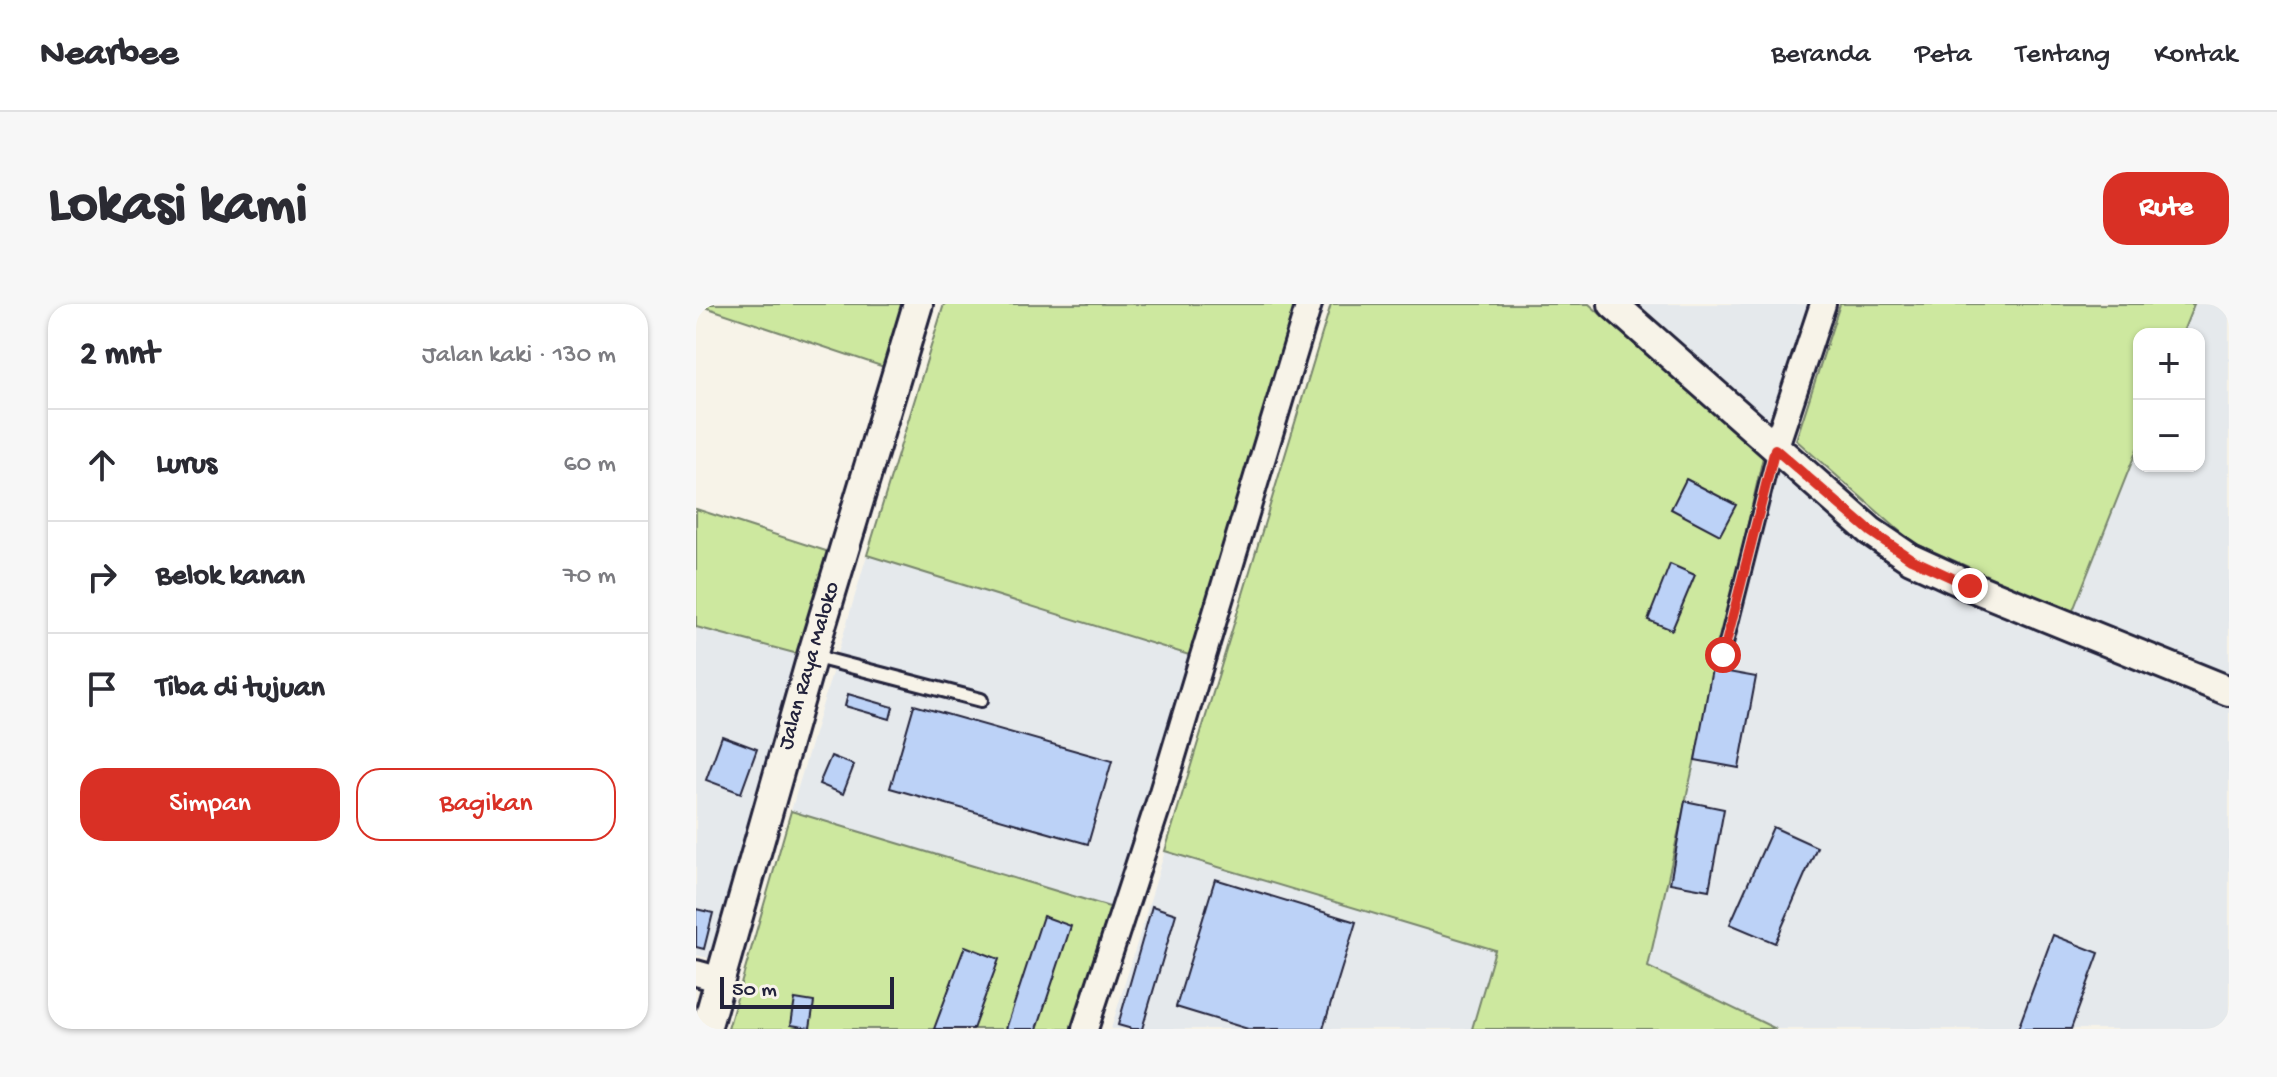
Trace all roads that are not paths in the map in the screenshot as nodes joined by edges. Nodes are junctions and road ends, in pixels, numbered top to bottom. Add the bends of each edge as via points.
1 (918, 304) edge
2 (1309, 304) edge
3 (1613, 304) edge
4 (1823, 304) edge
5 (1775, 449) junction
6 (1723, 655) dead end
7 (812, 656) junction
8 (2229, 691) edge
9 (981, 700) dead end
10 (708, 976) edge
11 (706, 1029) edge
12 (1085, 1029) edge

1 - 7 street, Jalan Raya Maloko
2 - 12 street
3 - 5 street
4 - 5 street
5 - 6 lane
5 - 8 street via 1870,531 1911,559
7 - 9 lane
7 - 10 street, Jalan Raya Maloko
10 - 11 street, Jalan Raya Maloko

